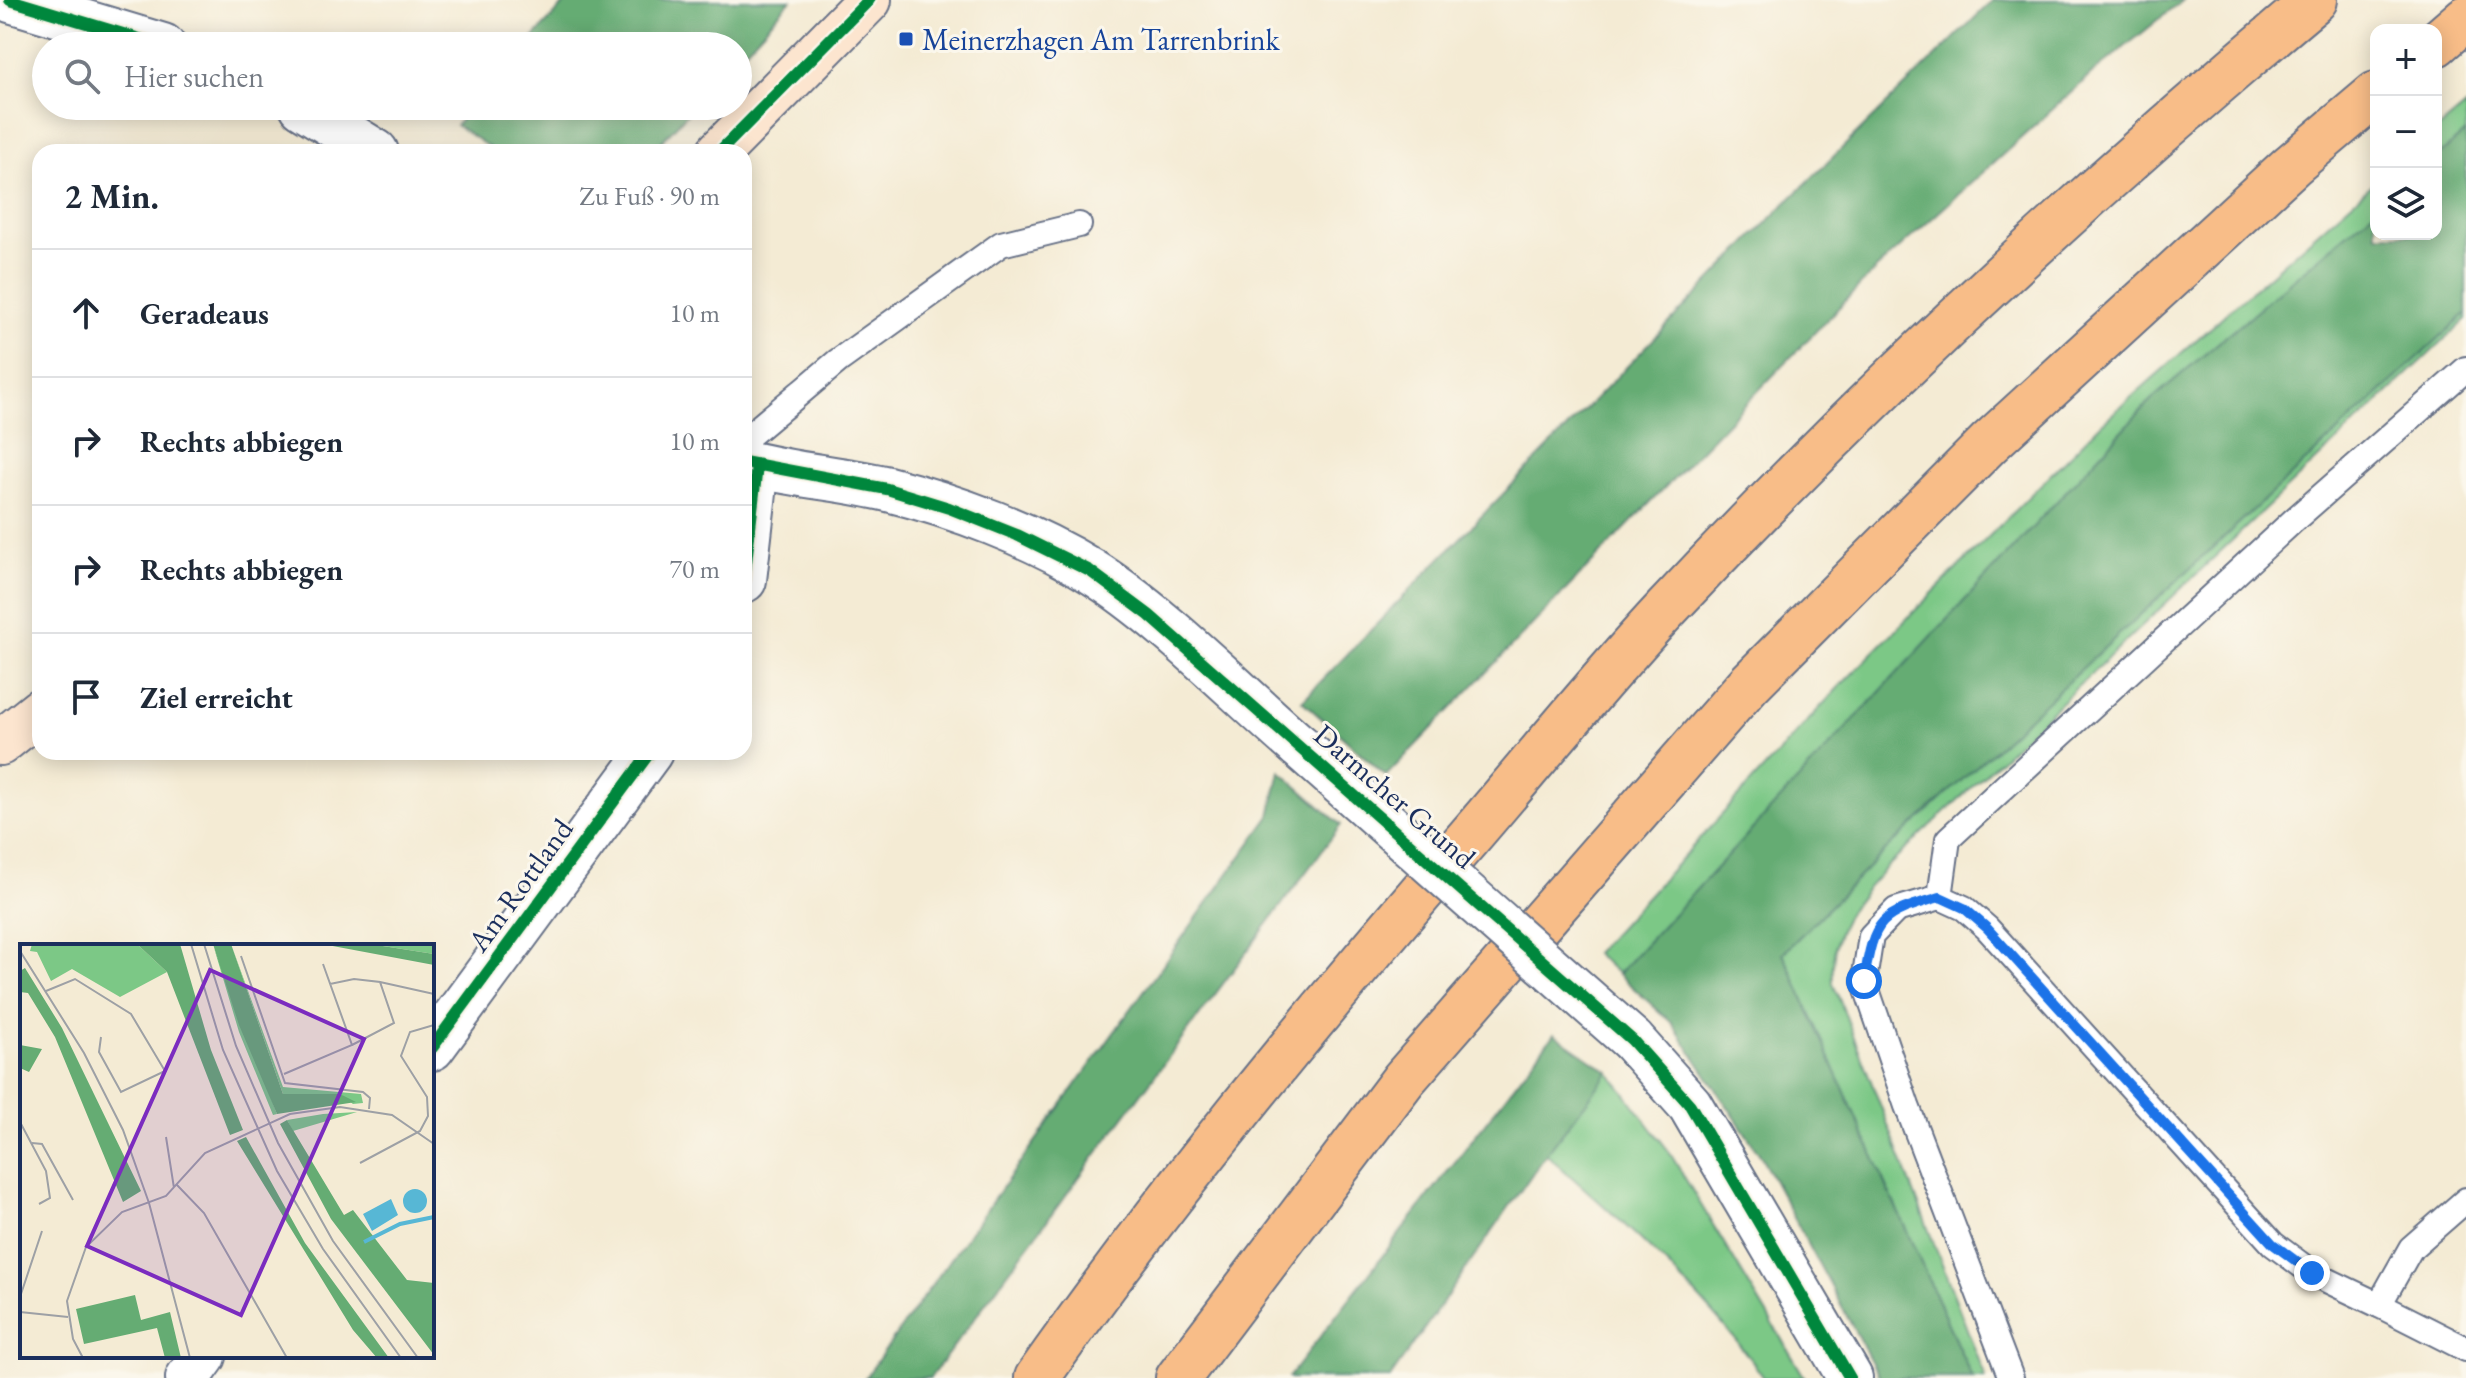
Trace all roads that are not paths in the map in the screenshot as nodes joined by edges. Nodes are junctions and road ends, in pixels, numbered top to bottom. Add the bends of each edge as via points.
1 (10, 0) edge
2 (869, 0) edge
3 (2315, 0) edge
4 (2466, 18) edge
5 (116, 32) edge
6 (2442, 39) edge
7 (2374, 96) edge
8 (752, 119) edge
9 (325, 120) edge
10 (751, 120) edge
11 (363, 144) edge
12 (727, 144) edge
13 (1079, 225) dead end
14 (2466, 369) edge
15 (752, 452) edge
16 (752, 457) edge
17 (32, 717) edge
18 (0, 743) edge
19 (644, 760) edge
20 (1940, 897) junction
21 (434, 1045) edge
22 (2466, 1200) edge
23 (2379, 1305) junction
24 (2466, 1349) edge
25 (203, 1358) edge
26 (188, 1378) edge
27 (1037, 1378) edge
28 (1178, 1378) edge
29 (1850, 1378) edge
30 (2011, 1378) edge

1 - 5 street
2 - 8 main road
3 - 27 highway via 2210,88 1912,361 1666,610 1328,1000 1192,1168
4 - 6 highway
7 - 28 highway via 1989,443 1749,684 1404,1079
9 - 11 street
10 - 12 main road
13 - 15 lane via 1001,244 838,361
14 - 20 lane via 1948,839
16 - 29 street, Darmcher Grund, bridge via 887,489 1017,535 1090,571 1149,615 1632,1040 1690,1105
17 - 18 main road
19 - 21 street, Am Rottland
20 - 23 lane via 1964,908 1987,928 2273,1244 2312,1273
20 - 30 lane via 1896,910 1871,936 1864,981
22 - 23 lane via 2411,1248
23 - 24 lane
25 - 26 street

